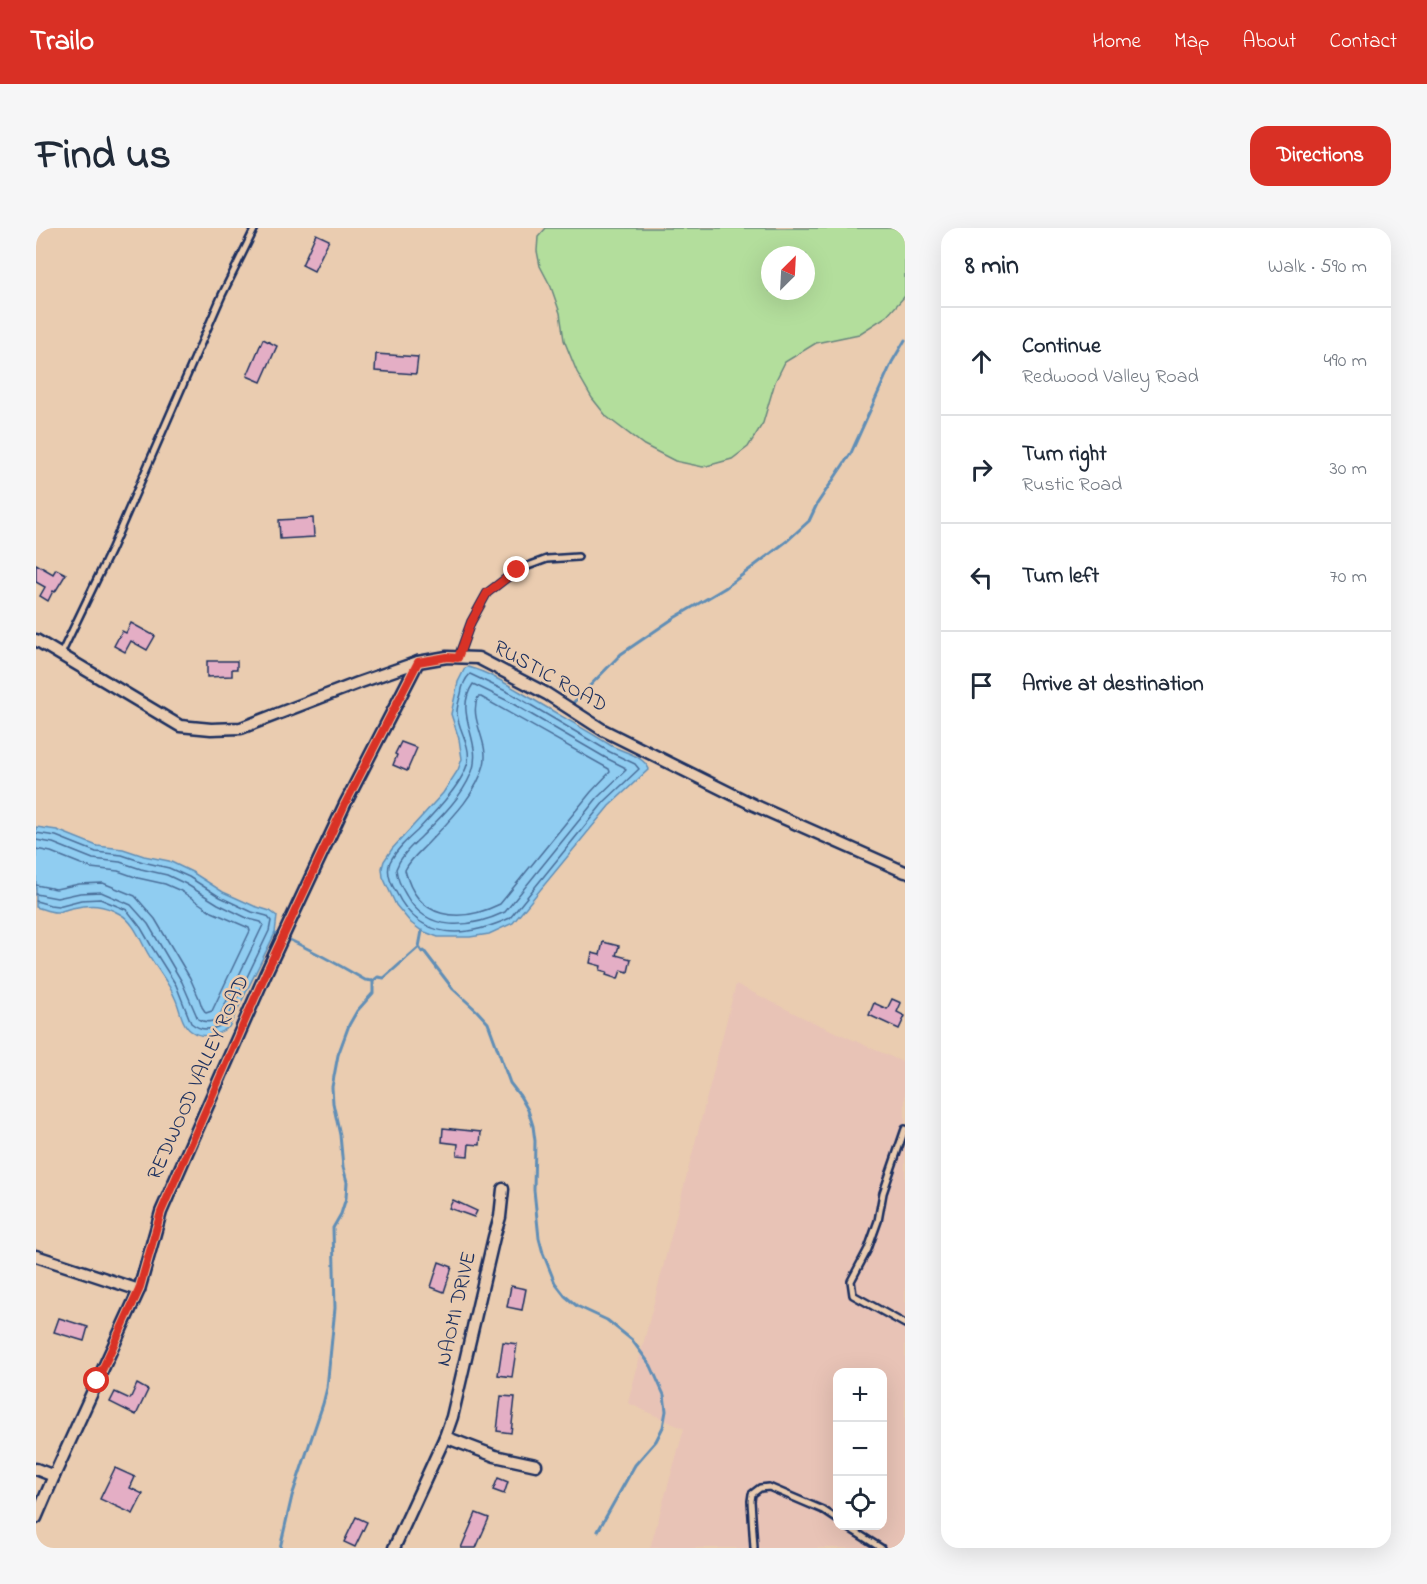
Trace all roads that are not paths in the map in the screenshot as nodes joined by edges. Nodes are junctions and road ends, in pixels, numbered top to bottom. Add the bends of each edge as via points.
1 (255, 228) edge
2 (578, 556) dead end
3 (36, 640) edge
4 (61, 654) junction
5 (458, 658) junction
6 (418, 662) junction
7 (905, 872) edge
8 (905, 1129) edge
9 (503, 1190) dead end
10 (36, 1256) edge
11 (139, 1290) junction
12 (905, 1324) edge
13 (446, 1437) junction
14 (536, 1466) dead end
15 (36, 1469) edge
16 (54, 1476) junction
17 (833, 1517) edge
18 (36, 1518) edge
19 (852, 1530) edge
20 (394, 1548) edge
21 (754, 1548) edge
22 (881, 1548) edge

1 - 4 lane
2 - 5 lane via 547,559 517,570 487,593
3 - 4 street, RUSTIC ROAD
4 - 6 street, RUSTIC ROAD via 180,726 211,729 241,728
5 - 6 street, RUSTIC ROAD
5 - 7 street, RUSTIC ROAD via 478,658 547,694 603,730 754,805
6 - 11 street, REDWOOD VALLEY ROAD via 345,804 265,975 161,1212
8 - 12 lane via 868,1249 851,1281 853,1295
9 - 13 street, NAOMI DRIVE via 500,1217
10 - 11 street
11 - 16 street, REDWOOD VALLEY ROAD
13 - 14 street via 495,1456
13 - 20 street, NAOMI DRIVE
15 - 16 street
16 - 18 street, REDWOOD VALLEY ROAD
17 - 21 lane via 770,1487 760,1488 752,1494 751,1501
19 - 22 lane

